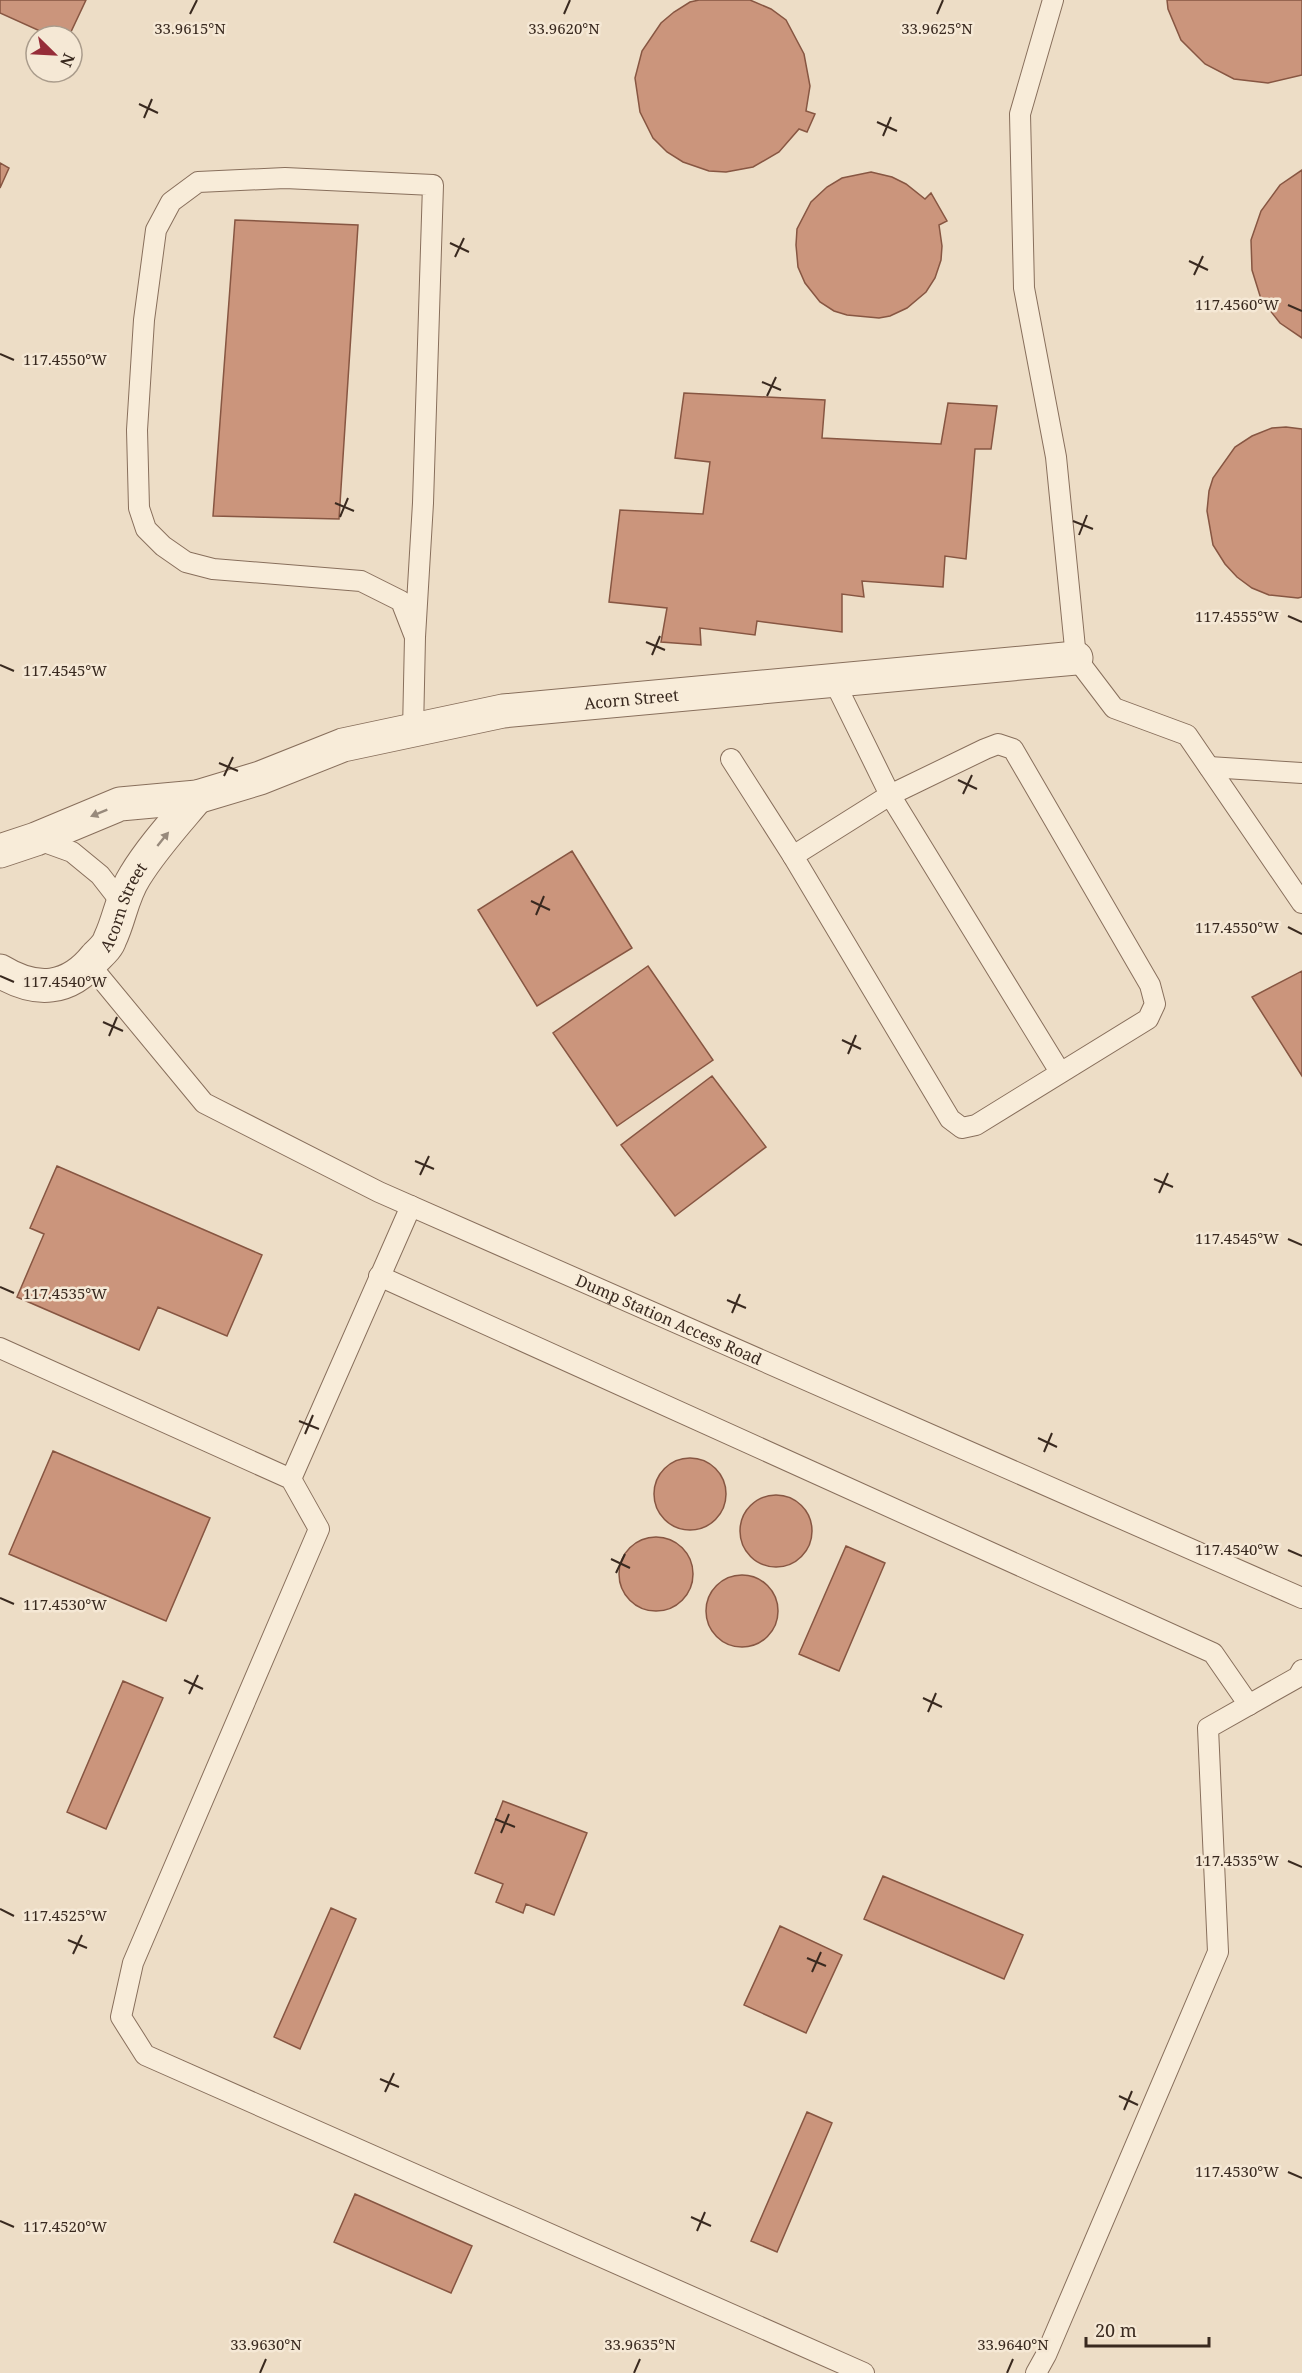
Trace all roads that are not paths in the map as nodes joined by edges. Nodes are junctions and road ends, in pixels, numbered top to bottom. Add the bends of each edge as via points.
1 (1053, 0) edge
2 (415, 637) junction
3 (1076, 658) junction
4 (834, 681) junction
5 (413, 730) junction
6 (731, 759) dead end
7 (1209, 767) junction
8 (1302, 773) edge
9 (890, 795) junction
10 (197, 797) junction
11 (36, 839) junction
12 (0, 850) edge
13 (793, 856) junction
14 (121, 903) junction
15 (1302, 903) edge
16 (90, 965) junction
17 (0, 970) edge
18 (1060, 1072) junction
19 (411, 1206) junction
20 (379, 1276) junction
21 (0, 1348) edge
22 (291, 1479) junction
23 (1302, 1598) edge
24 (1302, 1670) edge
25 (1249, 1705) junction
26 (864, 2373) edge
27 (1036, 2373) edge

1 - 3 lane via 1020,114 1024,288 1056,457
2 - 2 lane via 401,601 361,581 213,569 186,562 146,529 139,508 137,430 144,320 156,230 171,202 198,182 285,178 433,185
2 - 5 lane
3 - 4 street, Acorn Street
3 - 7 lane via 1114,708 1187,735
4 - 5 street, Acorn Street via 503,711
4 - 9 lane
5 - 10 street, Acorn Street via 343,745 260,778
6 - 13 lane
7 - 8 lane
7 - 15 lane
9 - 13 lane
9 - 18 lane
9 - 18 lane via 998,744 1013,750 1150,985 1155,1004 1148,1019
10 -> 11 street, Acorn Street via 120,804
14 -> 10 street, Acorn Street via 135,875
11 - 12 street, Acorn Street
11 - 14 lane via 72,852 100,875
13 - 18 lane via 950,1119 962,1128 976,1125
14 - 16 street, Acorn Street via 110,941
16 - 17 street, Acorn Street via 69,982 43,987 14,979
16 - 19 lane, Dump Station Access Road via 204,1103
19 - 20 lane
19 - 23 lane, Dump Station Access Road
20 - 22 lane
20 - 25 lane via 1213,1653
21 - 22 lane
22 - 26 lane via 319,1529 134,1963 121,2017 145,2055
24 - 25 lane via 1298,1677
25 - 27 lane via 1208,1728 1218,1952

